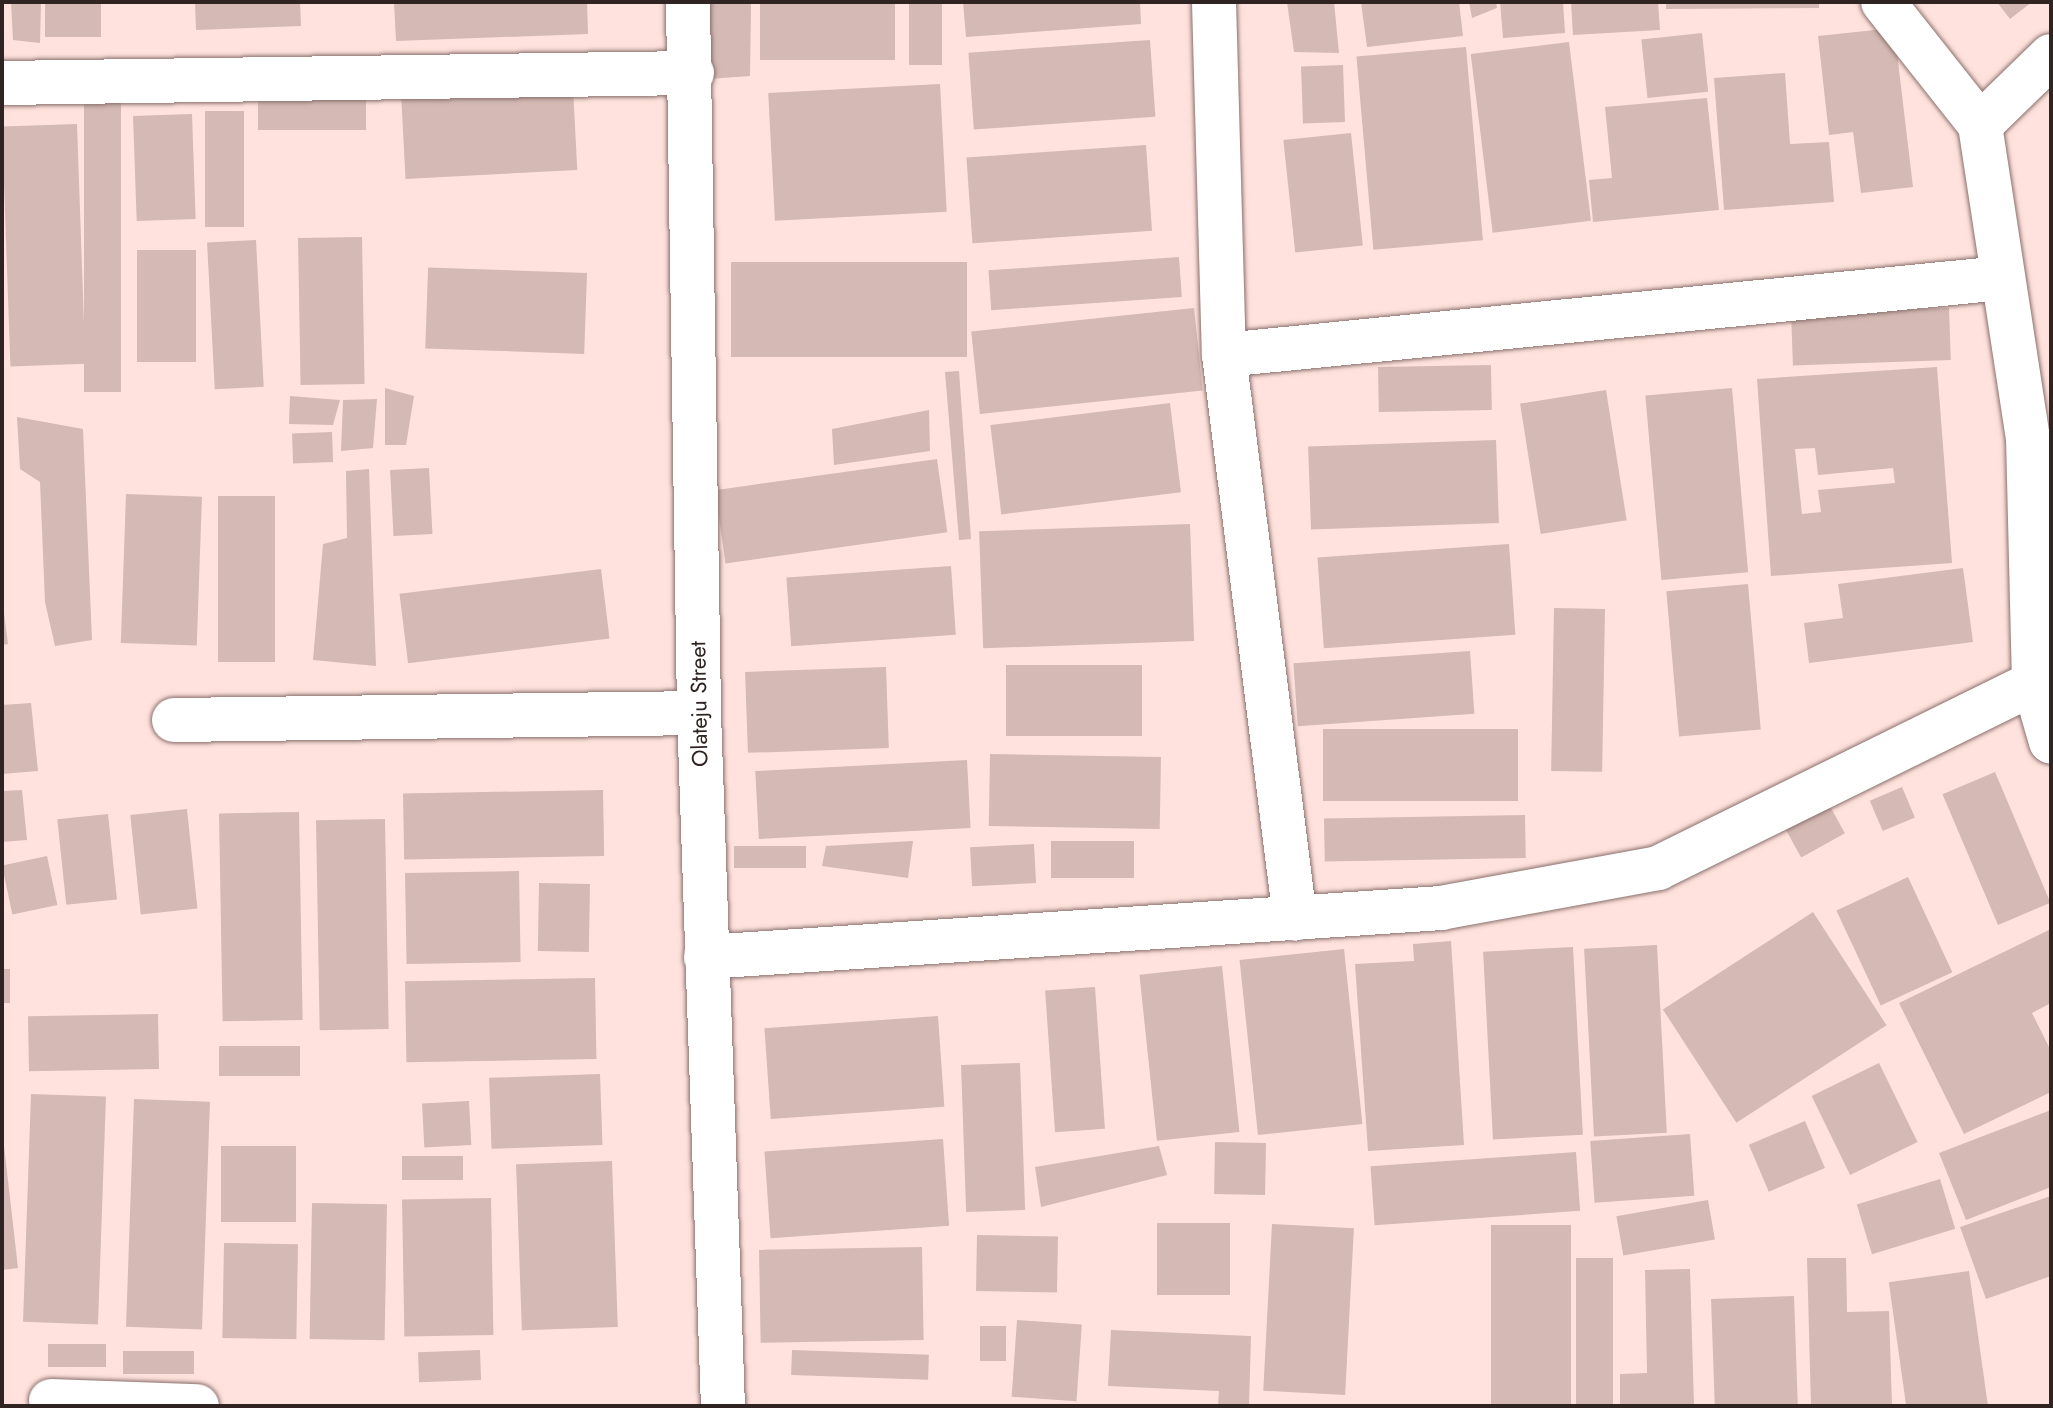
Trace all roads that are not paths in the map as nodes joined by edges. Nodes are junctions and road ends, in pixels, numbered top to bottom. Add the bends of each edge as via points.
1 (688, 2) edge
2 (1214, 2) edge
3 (1883, 2) edge
4 (2051, 56) edge
5 (692, 73) junction
6 (2, 83) edge
7 (1980, 125) junction
8 (2002, 278) junction
9 (1224, 355) junction
10 (2039, 436) edge
11 (2034, 683) junction
12 (699, 713) junction
13 (174, 720) dead end
14 (2051, 742) edge
15 (1295, 919) junction
16 (706, 957) junction
17 (51, 1401) dead end
18 (197, 1406) edge
19 (723, 1406) edge

1 - 5 street, Olateju Street
2 - 9 street
3 - 7 street
4 - 7 street
5 - 6 street
5 - 12 street, Olateju Street
7 - 8 street
8 - 9 street
8 - 10 street
9 - 15 street
10 - 11 street
11 - 14 street
11 - 15 street via 1658,868 1441,908
12 - 13 street
12 - 16 street, Olateju Street
15 - 16 street
16 - 19 street, Olateju Street
17 - 18 street

